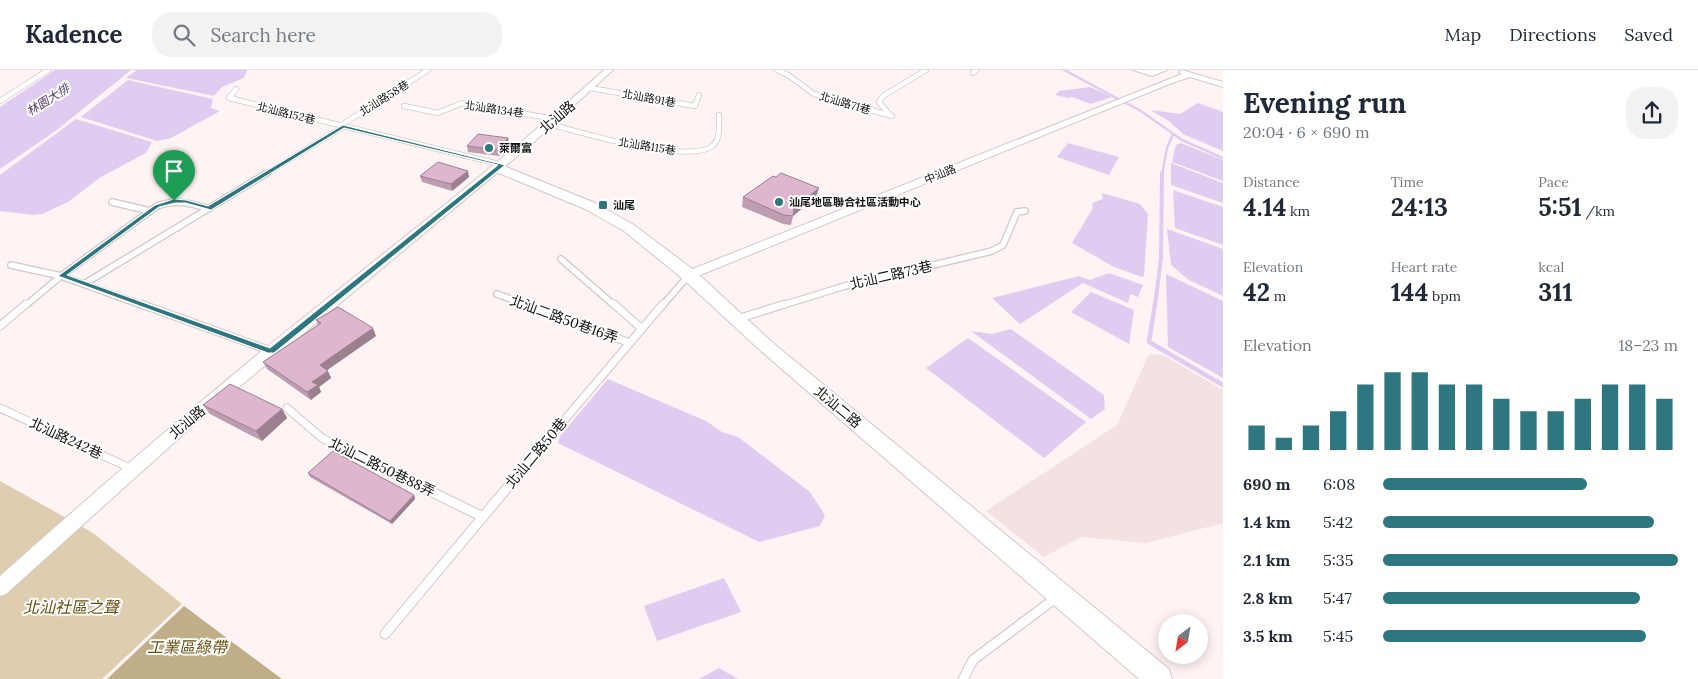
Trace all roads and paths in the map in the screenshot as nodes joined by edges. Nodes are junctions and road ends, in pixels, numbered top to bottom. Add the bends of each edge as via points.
1 (48, 70) edge
2 (428, 70) edge
3 (609, 70) edge
4 (777, 70) edge
5 (926, 70) edge
6 (1137, 70) edge
7 (1163, 70) edge
8 (1179, 70) edge
9 (1152, 74) junction
10 (1191, 74) junction
11 (1169, 81) junction
12 (1223, 85) edge
13 (590, 88) junction
14 (236, 89) dead end
15 (699, 95) dead end
16 (0, 101) edge
17 (404, 106) dead end
18 (719, 115) dead end
19 (552, 121) junction
20 (341, 126) junction
21 (501, 166) junction
22 (112, 202) dead end
23 (209, 209) junction
24 (150, 211) junction
25 (1025, 211) dead end
26 (561, 259) dead end
27 (11, 265) dead end
28 (689, 275) junction
29 (61, 276) junction
30 (84, 284) junction
31 (497, 294) dead end
32 (737, 319) junction
33 (0, 326) edge
34 (642, 329) junction
35 (630, 343) junction
36 (271, 351) junction
37 (0, 408) edge
38 (288, 408) dead end
39 (132, 469) junction
40 (483, 517) junction
41 (0, 588) edge
42 (1059, 595) junction
43 (385, 634) dead end
44 (963, 679) edge
45 (1158, 679) edge

1 - 16 lane
2 - 20 lane, 北汕路58巷
3 - 13 street, 北汕路
4 - 5 lane, 北汕路71巷 via 798,80 814,94 892,116 879,102
6 - 9 street
7 - 9 street
8 - 10 street
9 - 11 street
10 - 11 street, 中汕路
10 - 12 street
11 - 28 street, 中汕路
13 - 15 lane, 北汕路91巷 via 695,106
13 - 19 street, 北汕路
14 - 20 lane, 北汕路152巷 via 229,98
17 - 19 lane, 北汕路134巷 via 438,113 462,103
18 - 19 lane, 北汕路115巷 via 720,135 711,147 702,151 630,144 582,134
19 - 21 street, 北汕路
20 - 21 lane, 北汕路152巷
20 - 23 lane, 北汕路58巷
21 - 28 street, 北汕二路 via 610,216
21 - 36 street, 北汕路
22 - 24 lane
23 - 24 lane via 186,201 174,201
23 - 30 lane, 北汕路58巷
24 - 29 lane
25 - 32 lane, 北汕二路73巷 via 1017,212 1003,245 992,251 845,286
26 - 34 lane
27 - 29 lane
28 - 32 street, 北汕二路
28 - 34 lane, 北汕二路50巷
29 - 30 lane
29 - 33 lane
30 - 36 lane
31 - 35 lane, 北汕二路50巷16弄
32 - 42 street, 北汕二路
34 - 35 lane, 北汕二路50巷
35 - 40 lane, 北汕二路50巷
36 - 39 street, 北汕路
37 - 39 lane, 北汕路242巷
38 - 40 lane, 北汕二路50巷88弄 via 322,438
39 - 41 street, 北汕路
40 - 43 lane, 北汕二路50巷
42 - 44 lane via 972,660
42 - 45 street, 北汕二路

